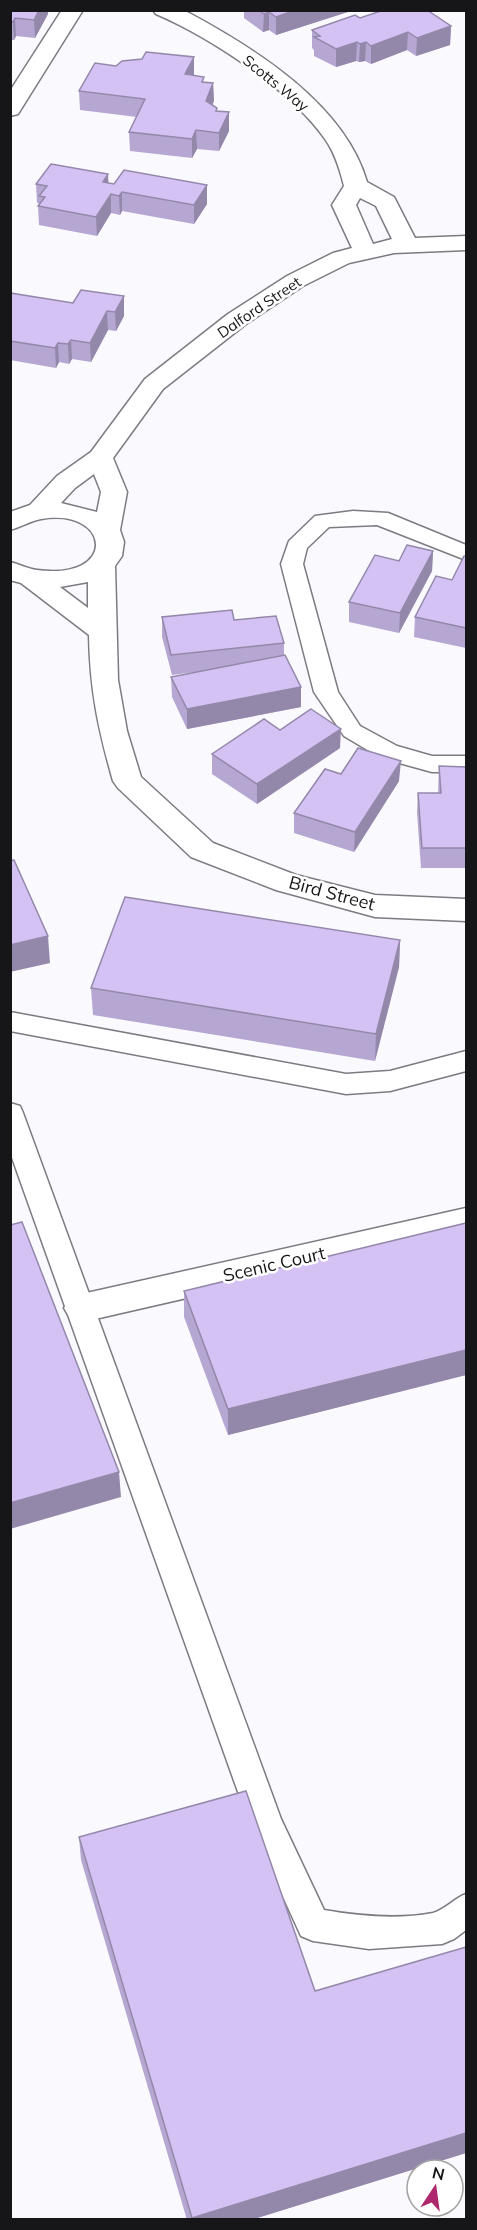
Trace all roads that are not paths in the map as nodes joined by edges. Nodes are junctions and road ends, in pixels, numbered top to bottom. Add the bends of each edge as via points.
1 (73, 10) edge
2 (163, 10) edge
3 (10, 109) edge
4 (356, 186) junction
5 (466, 243) edge
6 (406, 245) junction
7 (366, 252) junction
8 (100, 458) junction
9 (39, 511) junction
10 (10, 522) edge
11 (106, 531) junction
12 (466, 553) edge
13 (101, 564) junction
14 (17, 575) edge
15 (102, 631) junction
16 (466, 764) edge
17 (466, 910) edge
18 (10, 1021) edge
19 (466, 1061) edge
20 (10, 1113) edge
21 (466, 1221) edge
22 (82, 1308) junction
23 (466, 1910) edge

1 - 3 street
2 - 4 street, Scotts Way via 216,38 304,103 331,130 351,163
4 - 6 street via 386,202
4 - 7 street via 344,205
5 - 6 street, Dalford Street
6 - 7 street, Dalford Street
7 - 8 street, Dalford Street via 341,258 295,281 237,319 154,384
8 - 9 street, Dalford Street via 66,482
8 - 11 street via 114,492
9 - 10 street
9 - 11 street via 81,514
11 - 13 street via 111,542
12 - 16 lane via 380,518 353,518 323,521 297,546 292,564 326,692 352,731 389,752 432,764
13 - 14 street via 70,579 51,581
13 - 15 street
14 - 15 street
15 - 17 street, Bird Street via 104,680 113,731 128,781 202,850 287,883 375,906
18 - 19 lane via 346,1084 390,1081
20 - 22 lane
21 - 22 street, Scenic Court
22 - 23 lane via 265,1820 313,1925 369,1933 442,1928

